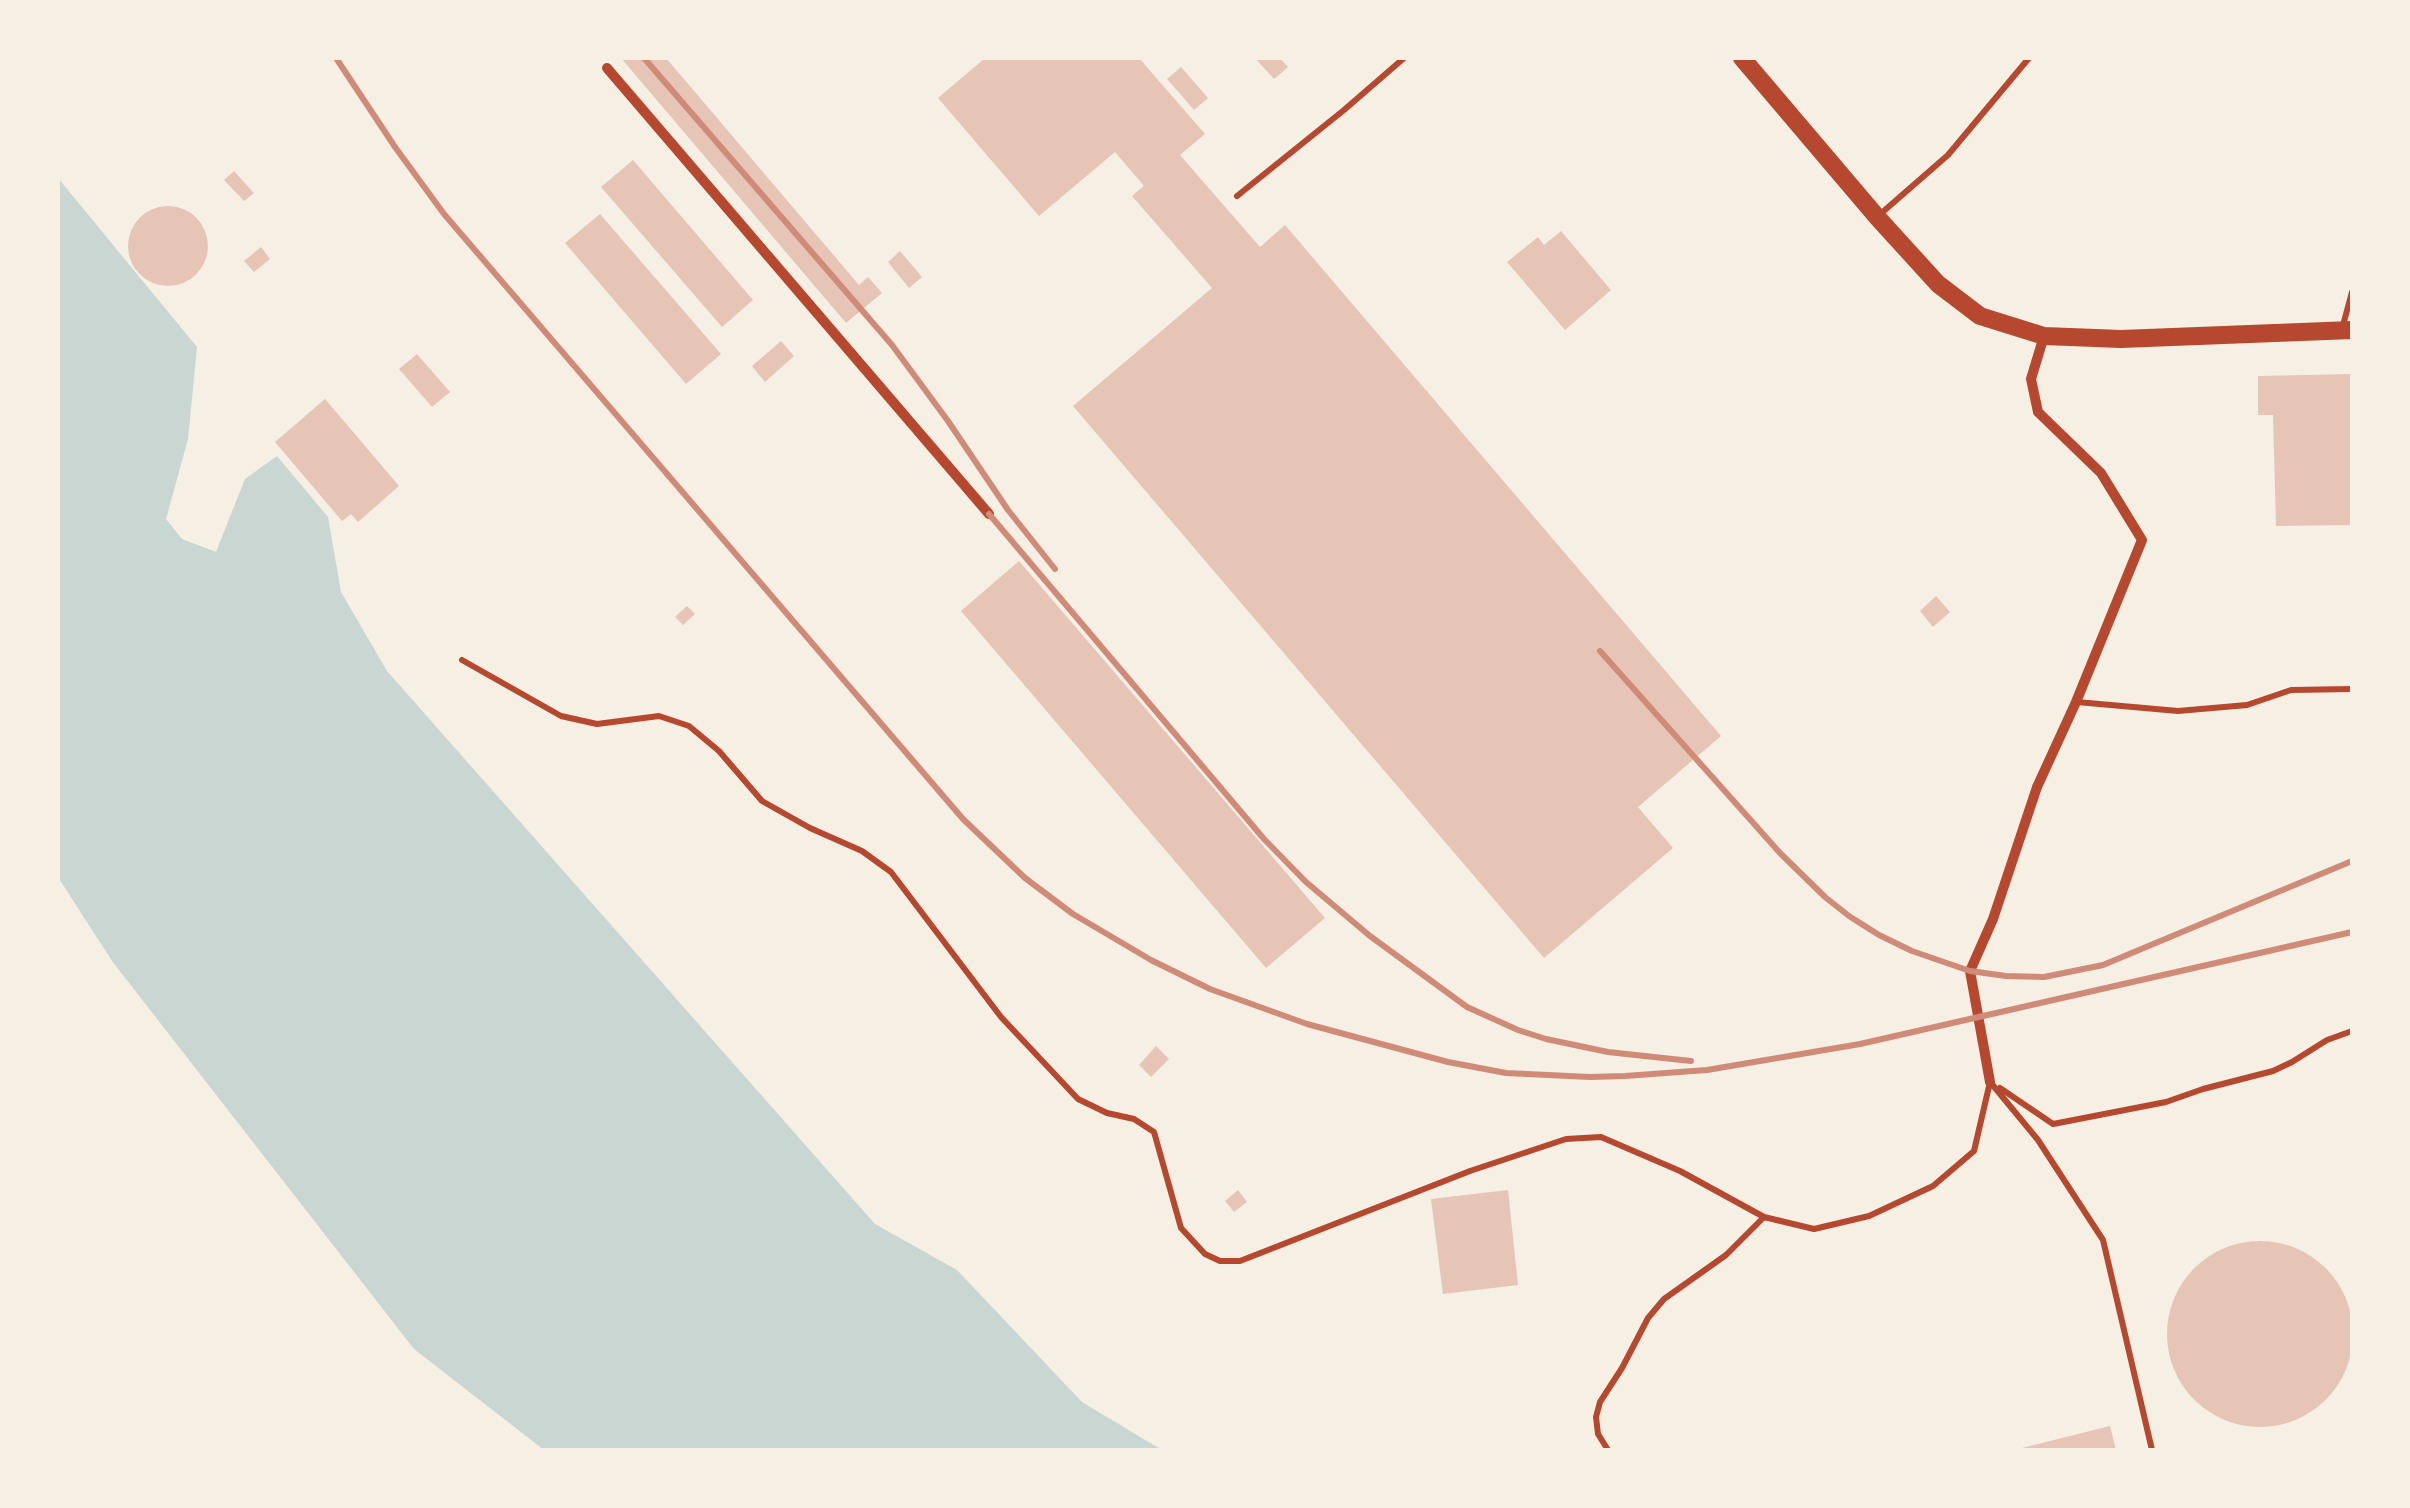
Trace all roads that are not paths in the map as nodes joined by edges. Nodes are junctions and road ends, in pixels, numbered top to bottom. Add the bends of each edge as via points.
1 (1404, 58) edge
2 (1742, 58) edge
3 (2029, 58) edge
4 (607, 68) dead end
5 (1237, 196) dead end
6 (1878, 217) junction
7 (2352, 292) edge
8 (2347, 330) edge
9 (2044, 336) junction
10 (989, 514) dead end
11 (462, 660) dead end
12 (2352, 688) edge
13 (2076, 702) junction
14 (2352, 1031) edge
15 (1990, 1082) junction
16 (1764, 1217) junction
17 (1608, 1450) edge
18 (2152, 1450) edge

1 - 5 lane
2 - 6 main road
3 - 6 lane via 1948,155
4 - 10 street
6 - 9 main road via 1938,284 1980,316
7 - 8 lane
8 - 9 main road
9 - 13 street via 2031,379 2038,412 2101,474 2142,540
11 - 16 lane via 561,716 597,724 659,716 689,726 762,800 862,850 891,872 1001,1017 1078,1099 1154,1132 1181,1228 1220,1261 1240,1261 1470,1171 1566,1140 1602,1137
12 - 13 lane via 2291,690 2247,705 2178,710
13 - 15 street via 2037,787 1970,972
14 - 15 lane via 2273,1071 2166,1102 2052,1124
15 - 16 lane via 1974,1151 1933,1186 1869,1216 1814,1229
15 - 18 lane via 2038,1140 2103,1240
16 - 17 lane via 1648,1318 1600,1402 1598,1434

